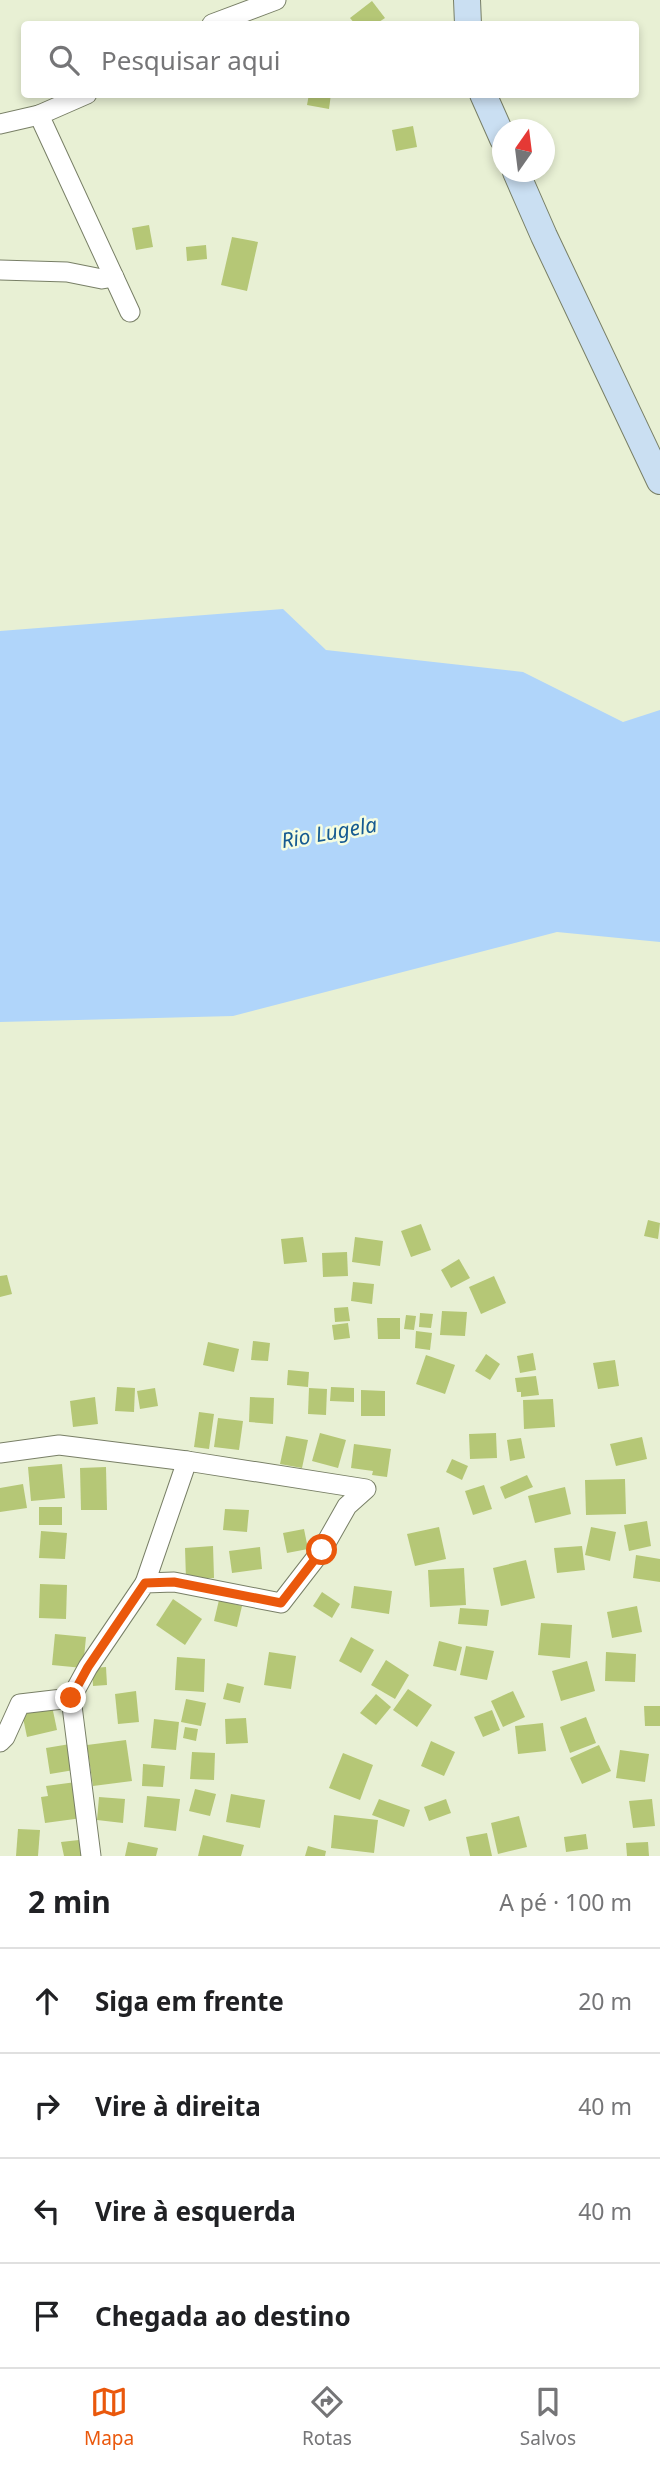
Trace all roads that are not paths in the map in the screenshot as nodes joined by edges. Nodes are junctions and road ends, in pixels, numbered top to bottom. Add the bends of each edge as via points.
1 (276, 0) edge
2 (467, 0) edge
3 (220, 21) edge
4 (468, 21) edge
5 (78, 98) edge
6 (485, 98) edge
7 (38, 115) junction
8 (494, 119) edge
9 (0, 124) edge
10 (520, 182) edge
11 (0, 270) edge
12 (114, 277) junction
13 (130, 312) dead end
14 (660, 481) edge
15 (0, 1453) edge
16 (187, 1461) junction
17 (145, 1583) junction
18 (71, 1698) junction
19 (0, 1742) edge
20 (91, 1856) edge

1 - 3 street
2 - 4 main road
5 - 7 street
6 - 8 main road
7 - 9 street
7 - 12 street
10 - 14 main road
11 - 12 street
12 - 13 street
15 - 16 street via 59,1446
16 - 17 street
16 - 17 street via 366,1489 347,1506 322,1550 281,1603 174,1582
17 - 18 street
18 - 19 street via 20,1704
18 - 20 street

